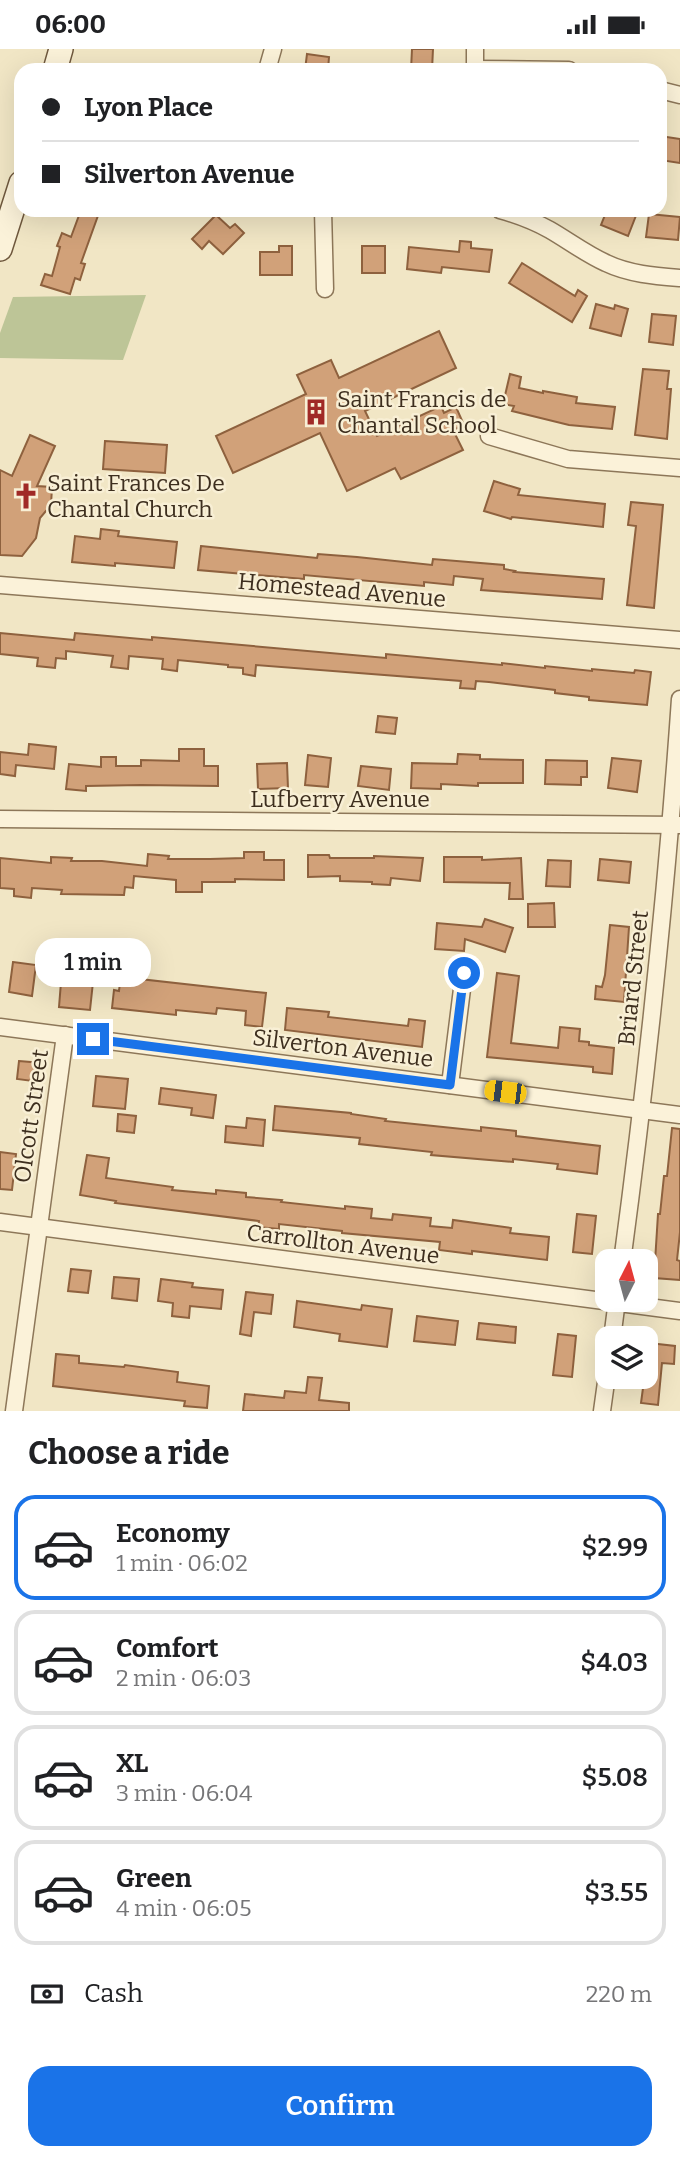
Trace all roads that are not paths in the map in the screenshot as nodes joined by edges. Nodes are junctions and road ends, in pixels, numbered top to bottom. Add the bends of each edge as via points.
1 (14, 205) edge
2 (323, 217) edge
3 (524, 217) edge
4 (0, 249) edge
5 (680, 278) edge
6 (326, 289) dead end
7 (489, 436) dead end
8 (680, 468) edge
9 (0, 585) edge
10 (680, 640) edge
11 (680, 699) edge
12 (0, 819) edge
13 (676, 825) edge
14 (464, 973) dead end
15 (0, 1027) edge
16 (65, 1035) junction
17 (450, 1085) junction
18 (642, 1110) junction
19 (680, 1115) edge
20 (0, 1222) edge
21 (40, 1228) junction
22 (624, 1249) edge
23 (595, 1299) edge
24 (658, 1308) edge
25 (680, 1311) edge
26 (605, 1389) edge
27 (15, 1411) edge
28 (603, 1411) edge

1 - 4 main road
2 - 6 street
3 - 5 street via 607,264
7 - 8 street via 568,459
9 - 10 street, Homestead Avenue
11 - 13 street, Briard Street
12 - 13 street, Lufberry Avenue
13 - 18 street, Briard Street
14 - 17 street
15 - 16 street, Silverton Avenue
16 - 17 street, Silverton Avenue
16 - 21 street, Olcott Street
17 - 18 street, Silverton Avenue
18 - 19 street, Silverton Avenue
18 - 22 street, Briard Street
20 - 21 street, Carrollton Avenue
21 - 23 street, Carrollton Avenue
21 - 27 street, Olcott Street
24 - 25 street, Carrollton Avenue
26 - 28 street

